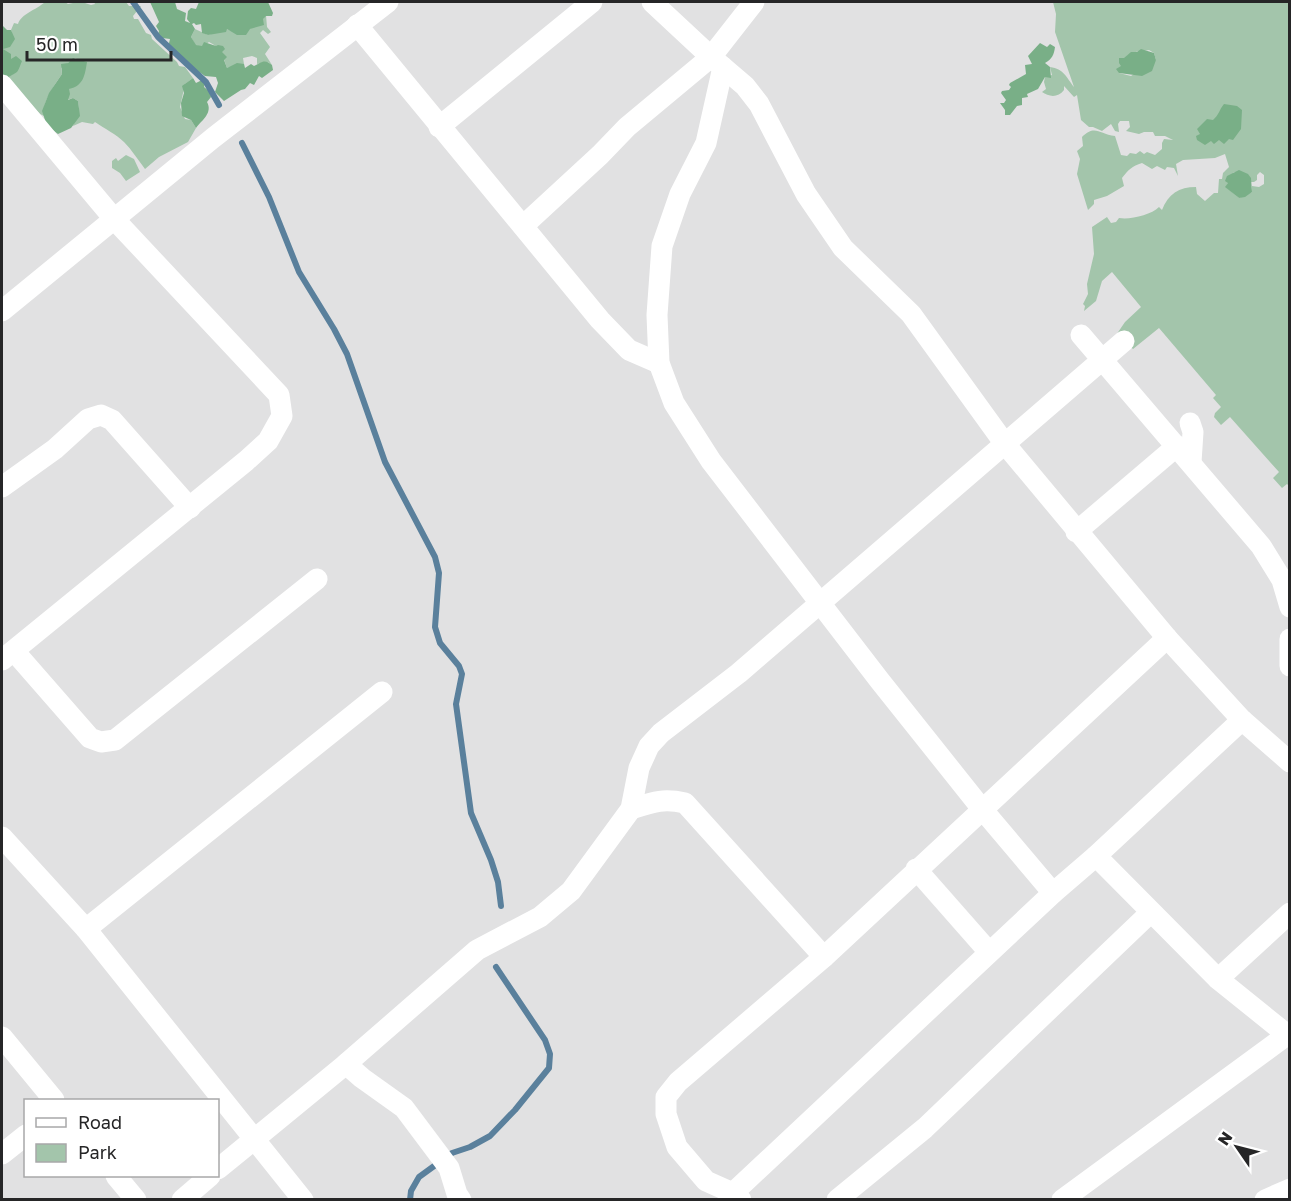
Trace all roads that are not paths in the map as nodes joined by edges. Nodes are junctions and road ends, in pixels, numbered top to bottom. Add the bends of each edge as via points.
1 (388, 2) edge
2 (592, 2) edge
3 (652, 2) edge
4 (754, 2) edge
5 (357, 24) junction
6 (717, 62) junction
7 (2, 85) edge
8 (440, 127) junction
9 (115, 220) junction
10 (523, 226) junction
11 (2, 311) edge
12 (1080, 335) dead end
13 (1124, 341) dead end
14 (1102, 360) junction
15 (659, 363) junction
16 (1190, 423) dead end
17 (1005, 444) junction
18 (1177, 446) junction
19 (1191, 462) junction
20 (2, 487) edge
21 (190, 508) junction
22 (1076, 532) junction
23 (317, 579) dead end
24 (821, 603) junction
25 (1290, 607) edge
26 (1167, 638) junction
27 (1290, 639) edge
28 (8, 655) edge
29 (1290, 666) edge
30 (382, 692) dead end
31 (1242, 720) junction
32 (1290, 762) edge
33 (632, 809) junction
34 (981, 809) junction
35 (2, 837) edge
36 (1096, 856) junction
37 (916, 869) junction
38 (1053, 893) junction
39 (1150, 913) junction
40 (1290, 913) edge
41 (86, 929) junction
42 (989, 952) junction
43 (824, 957) junction
44 (1218, 979) junction
45 (2, 1036) edge
46 (1288, 1036) edge
47 (346, 1064) junction
48 (52, 1099) edge
49 (24, 1137) edge
50 (255, 1138) junction
51 (2, 1154) edge
52 (219, 1168) edge
53 (117, 1177) edge
54 (209, 1177) edge
55 (1290, 1189) edge
56 (737, 1196) edge
57 (136, 1200) edge
58 (182, 1200) edge
59 (303, 1200) edge
60 (460, 1200) edge
61 (837, 1200) edge
62 (1062, 1200) edge
63 (1265, 1200) edge

1 - 5 street
2 - 8 street
3 - 6 street
4 - 6 street
5 - 8 street
5 - 9 street
6 - 10 street via 627,127
6 - 15 street via 706,143 680,194 662,246 657,315
6 - 17 street via 759,104 806,194 843,248 910,314
7 - 9 street
8 - 10 street
9 - 11 street
9 - 21 street via 279,395 282,416 268,441
10 - 15 street via 629,350
12 - 14 street
13 - 14 street
14 - 17 street
14 - 18 street
15 - 24 street via 674,403 711,461
16 - 19 street
17 - 22 street
17 - 24 street
18 - 19 street
18 - 22 street
19 - 25 street via 1261,546 1282,580
20 - 21 street via 55,449 88,419 101,415 112,420
21 - 28 street
22 - 26 street
23 - 28 street via 115,740 101,742 90,738
24 - 33 street via 660,733 639,768
24 - 34 street
26 - 31 street
26 - 34 street
27 - 29 street
30 - 41 street
31 - 32 street
31 - 36 street
33 - 43 street via 670,799 685,803
33 - 47 street via 571,891 540,917 477,950
34 - 37 street
34 - 38 street
35 - 41 street
36 - 38 street
36 - 39 street
37 - 42 street
37 - 43 street
38 - 42 street
39 - 44 street
39 - 61 street via 925,1128
40 - 44 street
41 - 50 street
42 - 56 street
43 - 56 street via 678,1082 666,1098 666,1114 677,1147 706,1181
44 - 46 street
45 - 48 street
46 - 62 street
47 - 50 street
47 - 60 street via 404,1108 449,1168
49 - 51 street
50 - 52 street
50 - 59 street
53 - 57 street
54 - 58 street
55 - 63 street

